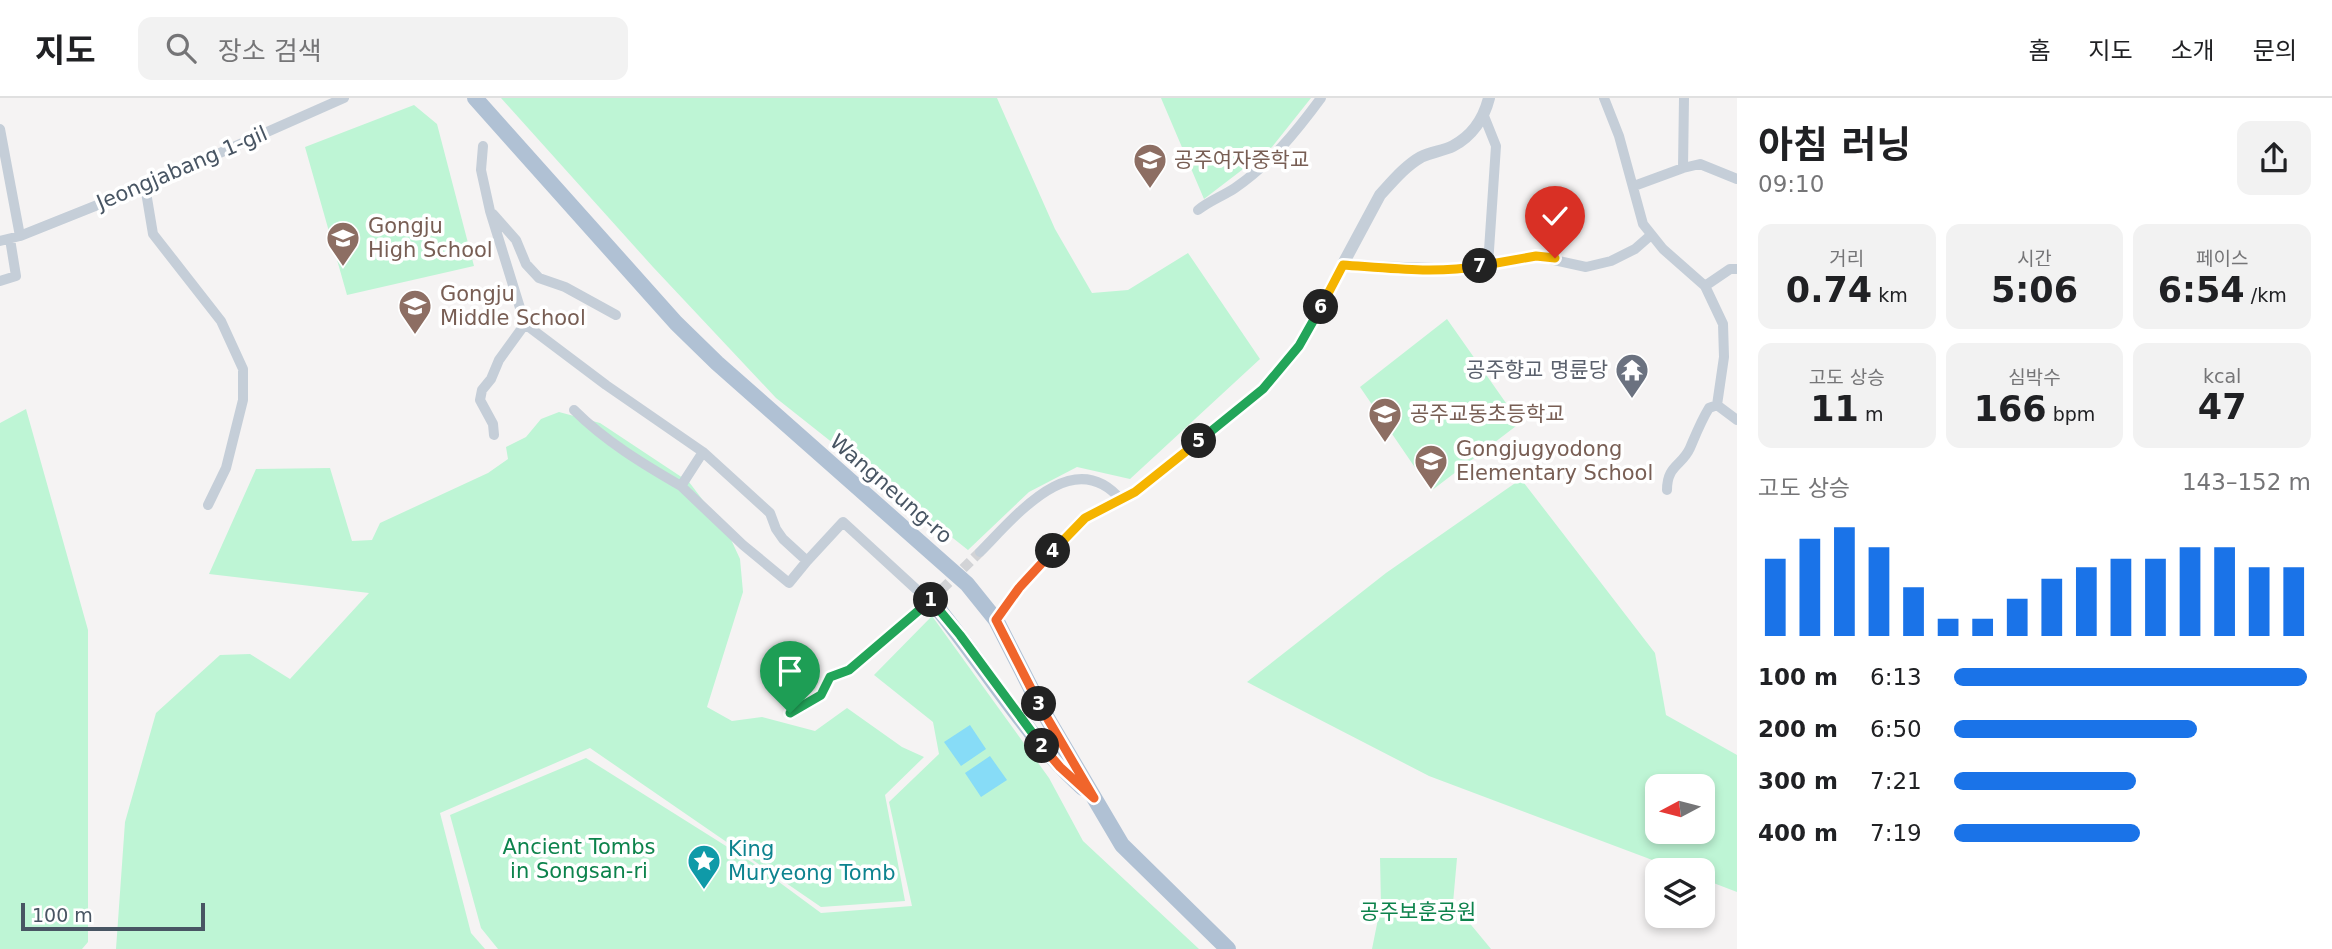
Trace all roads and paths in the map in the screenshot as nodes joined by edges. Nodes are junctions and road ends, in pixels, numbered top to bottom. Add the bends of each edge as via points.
1 (344, 98) edge
2 (475, 98) edge
3 (1321, 98) edge
4 (1489, 98) edge
5 (1604, 98) edge
6 (1684, 98) edge
7 (1484, 116) junction
8 (0, 130) edge
9 (483, 146) dead end
10 (1683, 168) junction
11 (1737, 179) edge
12 (145, 186) junction
13 (1634, 186) junction
14 (1198, 210) dead end
15 (490, 211) junction
16 (1651, 235) junction
17 (10, 239) edge
18 (1343, 265) junction
19 (1488, 265) junction
20 (1737, 269) edge
21 (0, 281) edge
22 (1705, 286) junction
23 (615, 315) dead end
24 (525, 324) junction
25 (1717, 405) junction
26 (574, 410) dead end
27 (1737, 420) edge
28 (494, 435) dead end
29 (703, 452) junction
30 (681, 486) junction
31 (1667, 491) dead end
32 (1121, 500) junction
33 (208, 505) dead end
34 (980, 552) tunnel mouth
35 (807, 561) junction
36 (931, 600) junction
37 (996, 620) junction
38 (790, 713) dead end
39 (1094, 798) junction
40 (1228, 949) edge

1 - 12 street, Jeongjabang 1-gil
2 - 37 main road, Wangneung-ro via 676,323 967,584
3 - 14 street via 1262,167
4 - 7 street
5 - 13 street
6 - 10 street
7 - 18 street via 1454,146 1420,158 1398,175 1380,195
7 - 19 street via 1496,146
8 - 17 street
9 - 15 street via 481,170
10 - 11 street via 1700,164
10 - 13 street
12 - 17 street, Jeongjabang 1-gil
12 - 33 street via 153,234 221,321 243,369 243,400 226,468
13 - 16 street via 1643,224
15 - 23 street via 516,240 526,264 539,278
15 - 24 street
16 - 19 street via 1611,261 1586,267 1536,256
16 - 22 street
17 - 21 street via 16,276
18 - 19 street via 1464,269
18 - 32 street via 1299,346 1263,389
20 - 22 street
22 - 25 street via 1723,324
24 - 28 street via 482,390 480,400
24 - 29 street
25 - 27 street
25 - 31 street via 1709,408 1689,451 1667,477
26 - 30 street via 647,467
29 - 30 street
29 - 35 street via 770,513 776,529
30 - 35 street via 789,583
32 - 34 street via 1109,486 1072,479 1050,488 1022,510
32 - 37 street via 1085,518
35 - 36 street via 843,522
36 - 38 street via 849,670 830,677 821,695
36 - 39 main road via 1026,727
37 - 39 main road, Wangneung-ro
39 - 40 main road, Wangneung-ro via 1122,845

